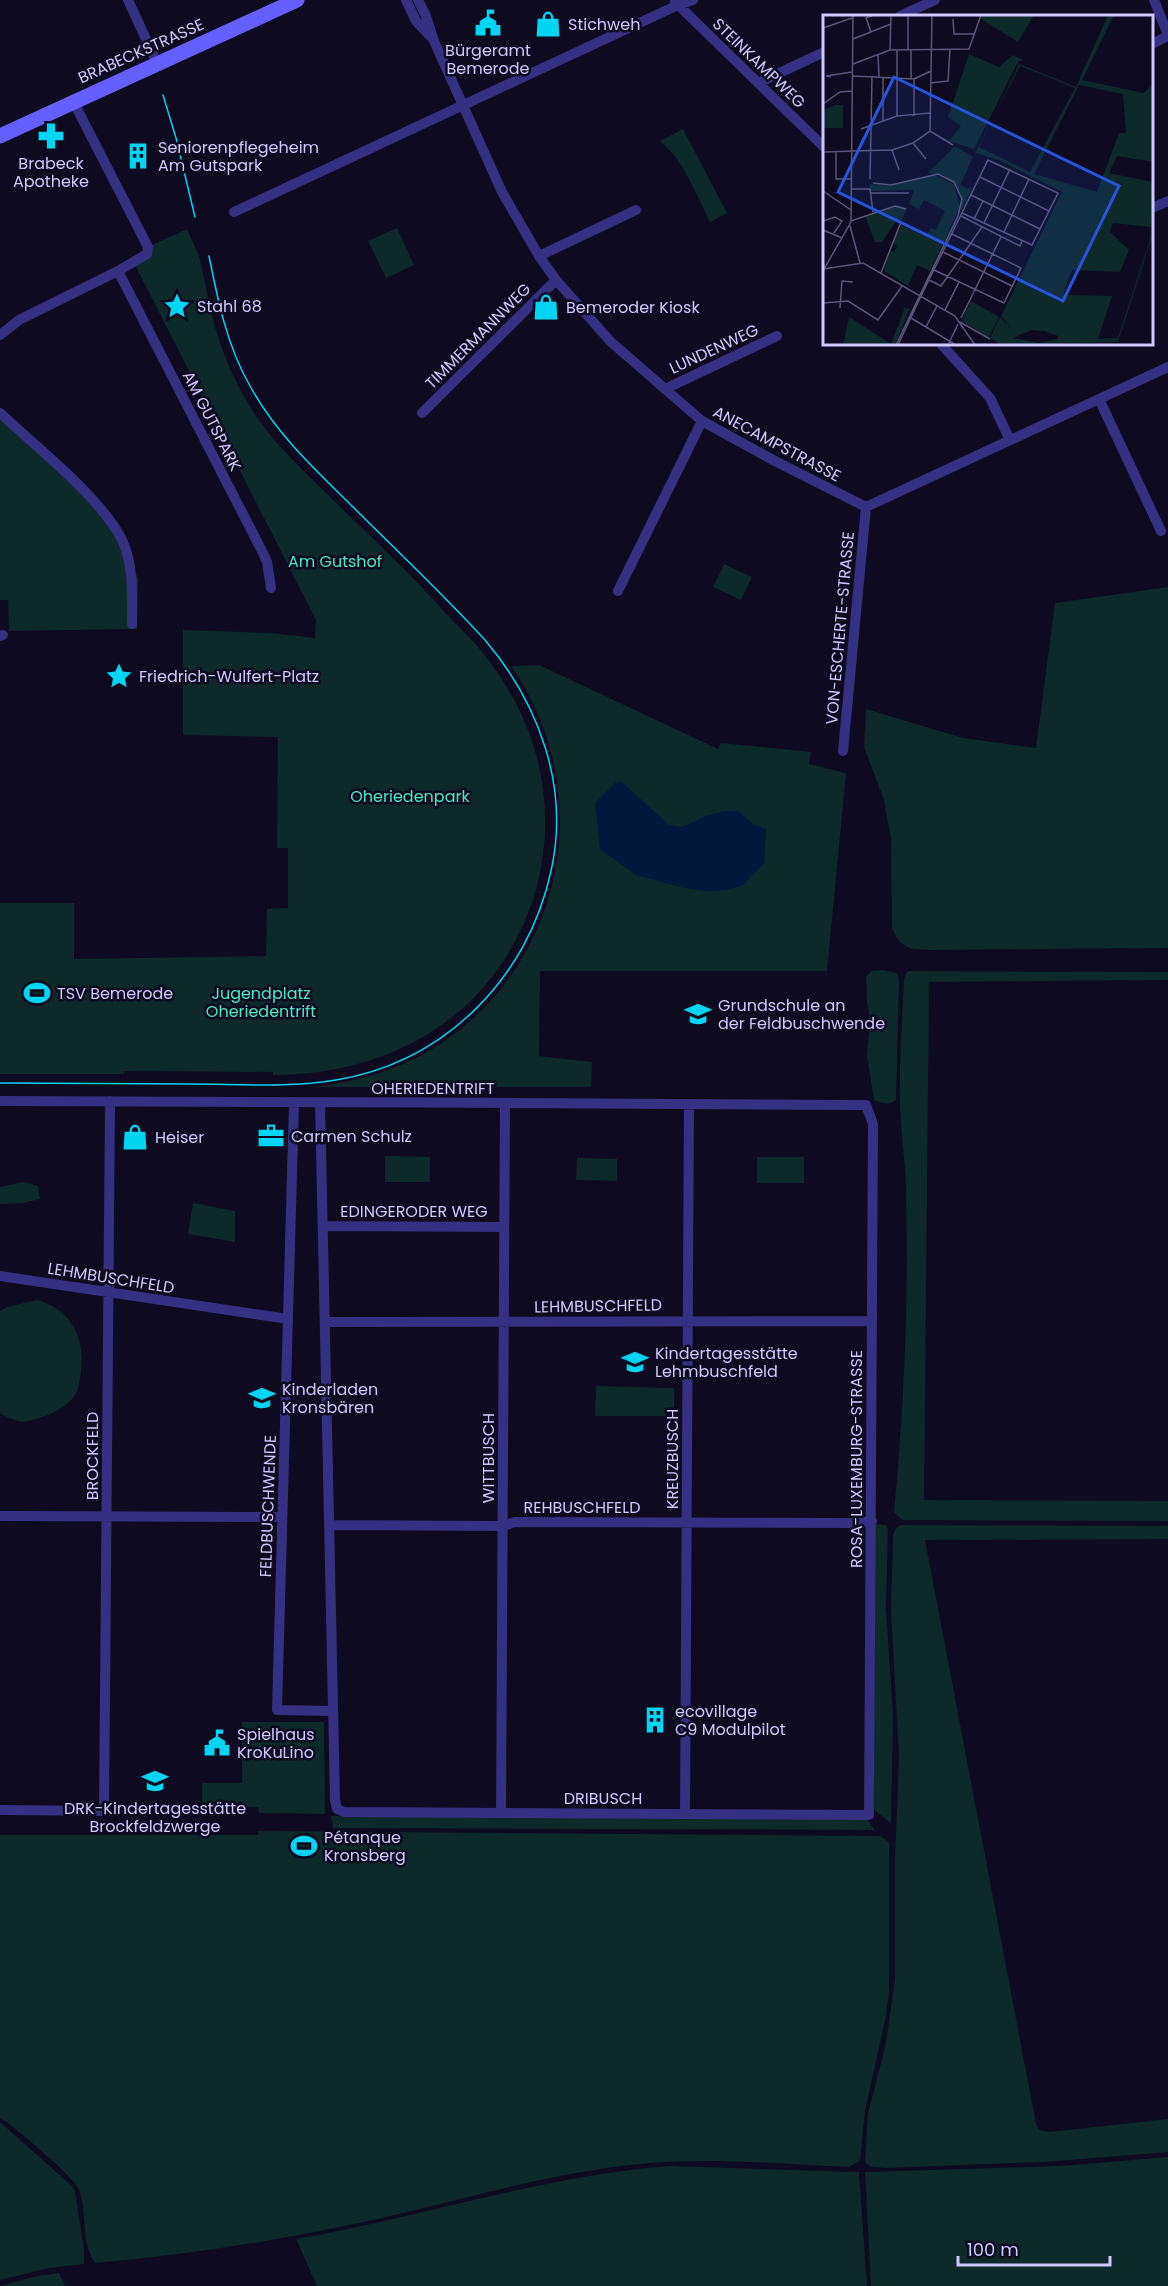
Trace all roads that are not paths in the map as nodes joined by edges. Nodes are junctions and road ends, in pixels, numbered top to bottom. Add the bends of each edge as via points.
1 (128, 0) edge
2 (297, 0) edge
3 (406, 0) edge
4 (418, 0) edge
5 (693, 0) edge
6 (935, 0) edge
7 (1154, 0) edge
8 (675, 2) edge
9 (902, 15) edge
10 (1168, 36) edge
11 (434, 41) junction
12 (1153, 44) edge
13 (823, 53) edge
14 (157, 63) junction
15 (758, 83) junction
16 (74, 101) junction
17 (462, 106) junction
18 (0, 136) edge
19 (823, 145) edge
20 (1168, 201) edge
21 (1153, 208) edge
22 (636, 210) dead end
23 (234, 212) dead end
24 (539, 256) junction
25 (118, 271) junction
26 (556, 280) junction
27 (0, 335) edge
28 (777, 336) dead end
29 (942, 345) edge
30 (1168, 367) edge
31 (664, 389) junction
32 (1100, 399) junction
33 (0, 413) edge
34 (422, 413) dead end
35 (702, 421) junction
36 (1010, 440) junction
37 (866, 507) junction
38 (1161, 531) dead end
39 (271, 588) dead end
40 (618, 591) dead end
41 (132, 624) dead end
42 (843, 751) dead end
43 (0, 1101) edge
44 (110, 1101) junction
45 (294, 1102) junction
46 (320, 1102) junction
47 (505, 1103) junction
48 (689, 1104) junction
49 (866, 1105) joint
50 (323, 1226) junction
51 (504, 1227) junction
52 (0, 1276) edge
53 (109, 1293) junction
54 (288, 1319) junction
55 (687, 1320) junction
56 (871, 1321) junction
57 (326, 1322) junction
58 (504, 1323) junction
59 (0, 1516) edge
60 (107, 1516) junction
61 (282, 1517) junction
62 (872, 1521) junction
63 (687, 1522) junction
64 (329, 1525) junction
65 (503, 1526) junction
66 (333, 1711) junction
67 (0, 1810) edge
68 (501, 1813) junction
69 (685, 1814) junction
70 (868, 1815) joint

1 - 14 street
2 - 14 main road, BRABECKSTRASSE
3 - 11 street, ANECAMPSTRASSE via 416,21
4 - 11 street, ANECAMPSTRASSE
5 - 8 street
6 - 9 street
7 - 10 street
8 - 15 street, STEINKAMPWEG
8 - 17 street
10 - 12 street
11 - 17 street, ANECAMPSTRASSE
13 - 15 street
14 - 16 main road, BRABECKSTRASSE
15 - 19 street, STEINKAMPWEG
16 - 18 main road, BRABECKSTRASSE
16 - 25 street via 148,247 144,258
17 - 23 street
17 - 24 street, ANECAMPSTRASSE via 502,192
20 - 21 street
22 - 24 street
24 - 26 street, ANECAMPSTRASSE
25 - 27 street via 19,320
25 - 39 street, AM GUTSPARK via 263,553
26 - 31 street, ANECAMPSTRASSE via 611,342
26 - 34 street, TIMMERMANNWEG
28 - 31 street, LUNDENWEG
29 - 36 street via 990,398
30 - 32 street
31 - 35 street, ANECAMPSTRASSE
32 - 36 street
32 - 38 street
33 - 41 street via 110,519 124,544 132,580
35 - 37 street, ANECAMPSTRASSE
35 - 40 street
36 - 37 street
37 - 42 street, VON-ESCHERTE-STRASSE
43 - 44 street, OHERIEDENTRIFT
44 - 45 street, OHERIEDENTRIFT
44 - 53 street, BROCKFELD
45 - 46 street, OHERIEDENTRIFT
45 - 54 street, FELDBUSCHWENDE
46 - 47 street, OHERIEDENTRIFT
46 - 50 street
47 - 48 street, OHERIEDENTRIFT
47 - 51 street, WITTBUSCH
48 - 49 street, OHERIEDENTRIFT
48 - 55 street, KREUZBUSCH
49 - 56 street, ROSA-LUXEMBURG-STRASSE via 873,1124
50 - 51 street, EDINGERODER WEG
50 - 57 street
51 - 58 street, WITTBUSCH
52 - 53 street, LEHMBUSCHFELD
53 - 54 street, LEHMBUSCHFELD
53 - 60 street, BROCKFELD
54 - 61 street, FELDBUSCHWENDE
55 - 56 street, LEHMBUSCHFELD
55 - 58 street, LEHMBUSCHFELD
55 - 63 street, KREUZBUSCH
56 - 62 street, ROSA-LUXEMBURG-STRASSE
57 - 58 street, LEHMBUSCHFELD
57 - 64 street
58 - 65 street, WITTBUSCH
59 - 60 street
60 - 61 street
60 - 67 street, BROCKFELD via 104,1811
61 - 66 street, FELDBUSCHWENDE via 277,1710
62 - 63 street, REHBUSCHFELD
62 - 70 street, ROSA-LUXEMBURG-STRASSE
63 - 65 street, REHBUSCHFELD via 515,1522
63 - 69 street, KREUZBUSCH
64 - 65 street, REHBUSCHFELD
64 - 66 street
65 - 68 street, WITTBUSCH
66 - 68 street, DRIBUSCH via 337,1809
68 - 69 street, DRIBUSCH
69 - 70 street, DRIBUSCH

